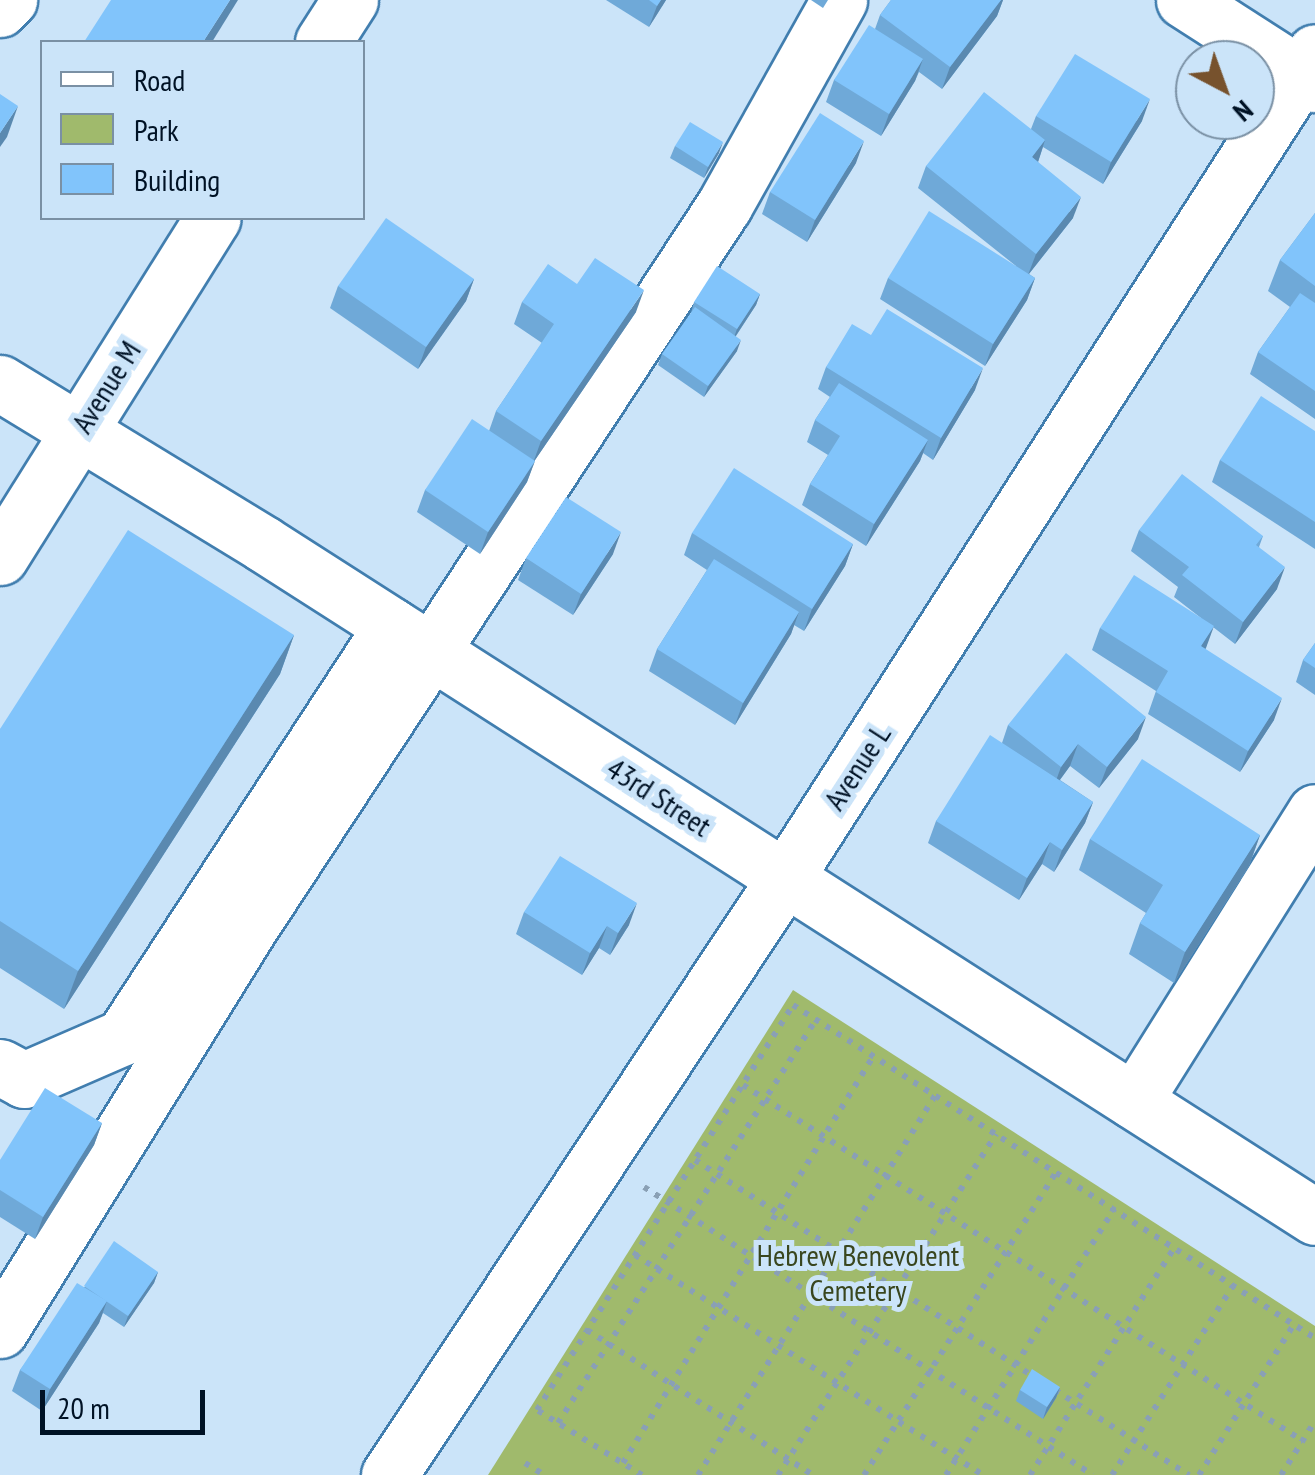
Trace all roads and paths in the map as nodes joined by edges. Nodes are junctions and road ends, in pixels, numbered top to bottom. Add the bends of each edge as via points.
1 (9, 0) edge
2 (350, 0) edge
3 (839, 0) edge
4 (1184, 0) edge
5 (0, 8) edge
6 (324, 40) edge
7 (1310, 70) edge
8 (212, 220) edge
9 (0, 384) edge
10 (78, 433) junction
11 (0, 556) edge
12 (413, 640) junction
13 (1315, 812) edge
14 (785, 878) junction
15 (816, 1020) junction
16 (874, 1056) junction
17 (0, 1067) edge
18 (743, 1085) junction
19 (935, 1095) junction
20 (766, 1100) junction
21 (1134, 1101) junction
22 (996, 1134) junction
23 (824, 1136) junction
24 (599, 1158) junction
25 (695, 1160) junction
26 (1056, 1172) junction
27 (718, 1174) junction
28 (885, 1175) junction
29 (668, 1202) junction
30 (1114, 1209) junction
31 (777, 1212) junction
32 (945, 1214) junction
33 (690, 1216) junction
34 (1315, 1216) edge
35 (1174, 1248) junction
36 (838, 1251) junction
37 (1005, 1252) junction
38 (635, 1255) junction
39 (751, 1255) junction
40 (658, 1269) junction
41 (1233, 1286) junction
42 (1063, 1288) junction
43 (897, 1289) junction
44 (811, 1294) junction
45 (718, 1308) junction
46 (1294, 1324) junction
47 (958, 1327) junction
48 (1123, 1327) junction
49 (0, 1330) edge
50 (587, 1330) junction
51 (870, 1332) junction
52 (1315, 1338) edge
53 (608, 1344) junction
54 (778, 1346) junction
55 (1016, 1364) junction
56 (1183, 1365) junction
57 (930, 1370) junction
58 (837, 1383) junction
59 (672, 1385) junction
60 (1076, 1403) junction
61 (1244, 1404) junction
62 (988, 1408) junction
63 (898, 1421) junction
64 (1315, 1421) edge
65 (558, 1423) junction
66 (731, 1423) junction
67 (1134, 1440) junction
68 (1302, 1441) junction
69 (1048, 1446) junction
70 (956, 1458) junction
71 (788, 1460) junction
72 (525, 1462) dead end
73 (623, 1463) junction
74 (388, 1475) edge
75 (544, 1475) edge
76 (642, 1475) edge
77 (698, 1475) edge
78 (778, 1475) edge
79 (812, 1475) edge
80 (864, 1475) edge
81 (946, 1475) edge
82 (983, 1475) edge
83 (1030, 1475) edge
84 (1093, 1475) edge
85 (1112, 1475) edge
86 (1189, 1475) edge
87 (1199, 1475) edge
88 (1281, 1475) edge

1 - 5 street
2 - 6 street
3 - 12 street via 724,206
4 - 7 street
7 - 14 street, Avenue L
8 - 10 street, Avenue M
9 - 10 street, 43rd Street
10 - 11 street, Avenue M
10 - 12 street, 43rd Street
12 - 14 street, 43rd Street
12 - 17 street via 123,1037 24,1080
12 - 49 street via 246,934
13 - 21 street
14 - 21 street, 43rd Street
14 - 24 street, Avenue L
15 - 16 path
15 - 18 path via 793,1005
15 - 20 path
16 - 19 path
16 - 23 path
18 - 20 path
18 - 25 path
19 - 22 path
19 - 28 path
20 - 23 path
20 - 27 path
21 - 34 street, 43rd Street
22 - 26 path
22 - 32 path
23 - 28 path
23 - 31 path
24 - 29 path
24 - 74 street, Avenue L
25 - 27 path
25 - 29 path
26 - 30 path
26 - 37 path
27 - 31 path
27 - 33 path
28 - 32 path
28 - 36 path
29 - 33 path
29 - 38 path
30 - 35 path
30 - 42 path
31 - 36 path
31 - 39 path
32 - 37 path
32 - 43 path
33 - 39 path
33 - 40 path
35 - 41 path
35 - 48 path
36 - 43 path
36 - 44 path
37 - 42 path
37 - 47 path
38 - 40 path
38 - 50 path
39 - 44 path
39 - 45 path
40 - 45 path
40 - 53 path
41 - 46 path
41 - 56 path
42 - 48 path
42 - 55 path
43 - 47 path
43 - 51 path
44 - 51 path
44 - 54 path
45 - 54 path
45 - 59 path
46 - 52 path
46 - 61 path
47 - 55 path
47 - 57 path
48 - 56 path
48 - 60 path
50 - 53 path
50 - 65 path via 537,1410
51 - 57 path
51 - 58 path
53 - 59 path
53 - 65 path
54 - 58 path
54 - 66 path
55 - 60 path
55 - 62 path
56 - 61 path
56 - 67 path
57 - 62 path
57 - 63 path
58 - 63 path
58 - 71 path
59 - 66 path
59 - 73 path
60 - 67 path
60 - 69 path
61 - 68 path
61 - 87 path
62 - 69 path
62 - 70 path
63 - 70 path
63 - 80 path
64 - 68 path
65 - 73 path
66 - 71 path
66 - 77 path
67 - 85 path
67 - 86 path
68 - 88 path
69 - 83 path
69 - 84 path
70 - 81 path
70 - 82 path
71 - 78 path
71 - 79 path
72 - 75 path
73 - 76 path

